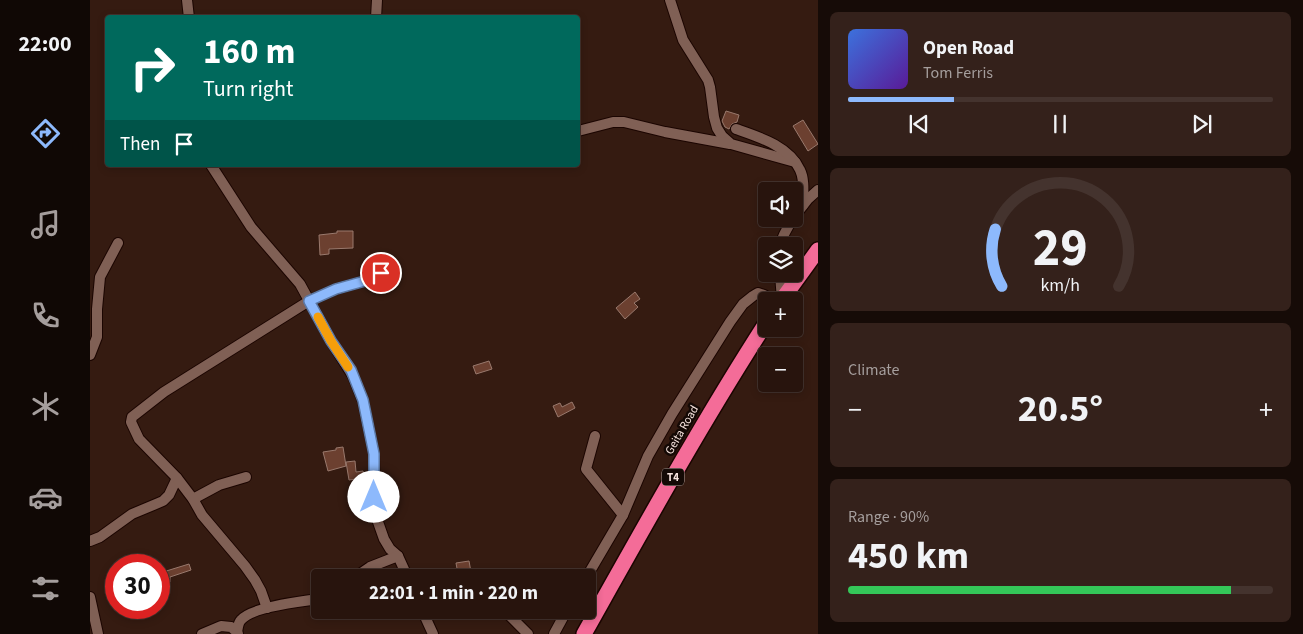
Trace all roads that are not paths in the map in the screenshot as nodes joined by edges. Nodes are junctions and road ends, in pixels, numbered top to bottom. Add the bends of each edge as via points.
1 (186, 0) edge
2 (377, 0) edge
3 (670, 0) edge
4 (188, 15) edge
5 (376, 15) edge
6 (736, 129) dead end
7 (580, 130) edge
8 (731, 144) junction
9 (795, 162) junction
10 (213, 167) edge
11 (802, 182) edge
12 (818, 190) edge
13 (803, 205) edge
14 (118, 243) dead end
15 (818, 250) edge
16 (381, 273) dead end
17 (786, 292) edge
18 (758, 293) edge
19 (309, 301) junction
20 (758, 336) edge
21 (90, 355) edge
22 (595, 436) dead end
23 (246, 476) dead end
24 (177, 478) junction
25 (193, 499) junction
26 (622, 515) junction
27 (90, 541) edge
28 (398, 556) junction
29 (367, 569) edge
30 (404, 569) edge
31 (591, 569) edge
32 (90, 597) edge
33 (311, 601) edge
34 (267, 608) junction
35 (425, 619) edge
36 (513, 619) edge
37 (562, 619) edge
38 (238, 633) edge
39 (429, 633) edge
40 (98, 634) edge
41 (202, 634) edge
42 (528, 634) edge
43 (554, 634) edge
44 (584, 634) edge

1 - 4 street
2 - 5 street
3 - 8 street via 683,40 708,80 717,128
6 - 9 street via 777,146
7 - 8 street via 624,122
8 - 9 street
9 - 11 street
10 - 19 street via 251,227 300,284
12 - 13 street
14 - 21 street via 100,277 97,337
15 - 17 highway
16 - 19 street
18 - 26 street via 743,304 730,322 672,414 648,456
19 - 24 street via 164,392 132,417 139,439
19 - 28 street via 351,370 363,400 374,454 374,511 384,539
20 - 44 highway, Geita Road / T4 via 711,411
22 - 26 street via 586,469
23 - 25 street
24 - 25 street
24 - 27 street via 163,502 132,514
25 - 34 street via 202,515 255,580
26 - 31 street
28 - 29 street
28 - 30 street
32 - 40 street
33 - 34 street
34 - 38 street via 243,618 238,625
35 - 39 street
36 - 42 street
37 - 43 street
38 - 41 street via 231,627 221,626

